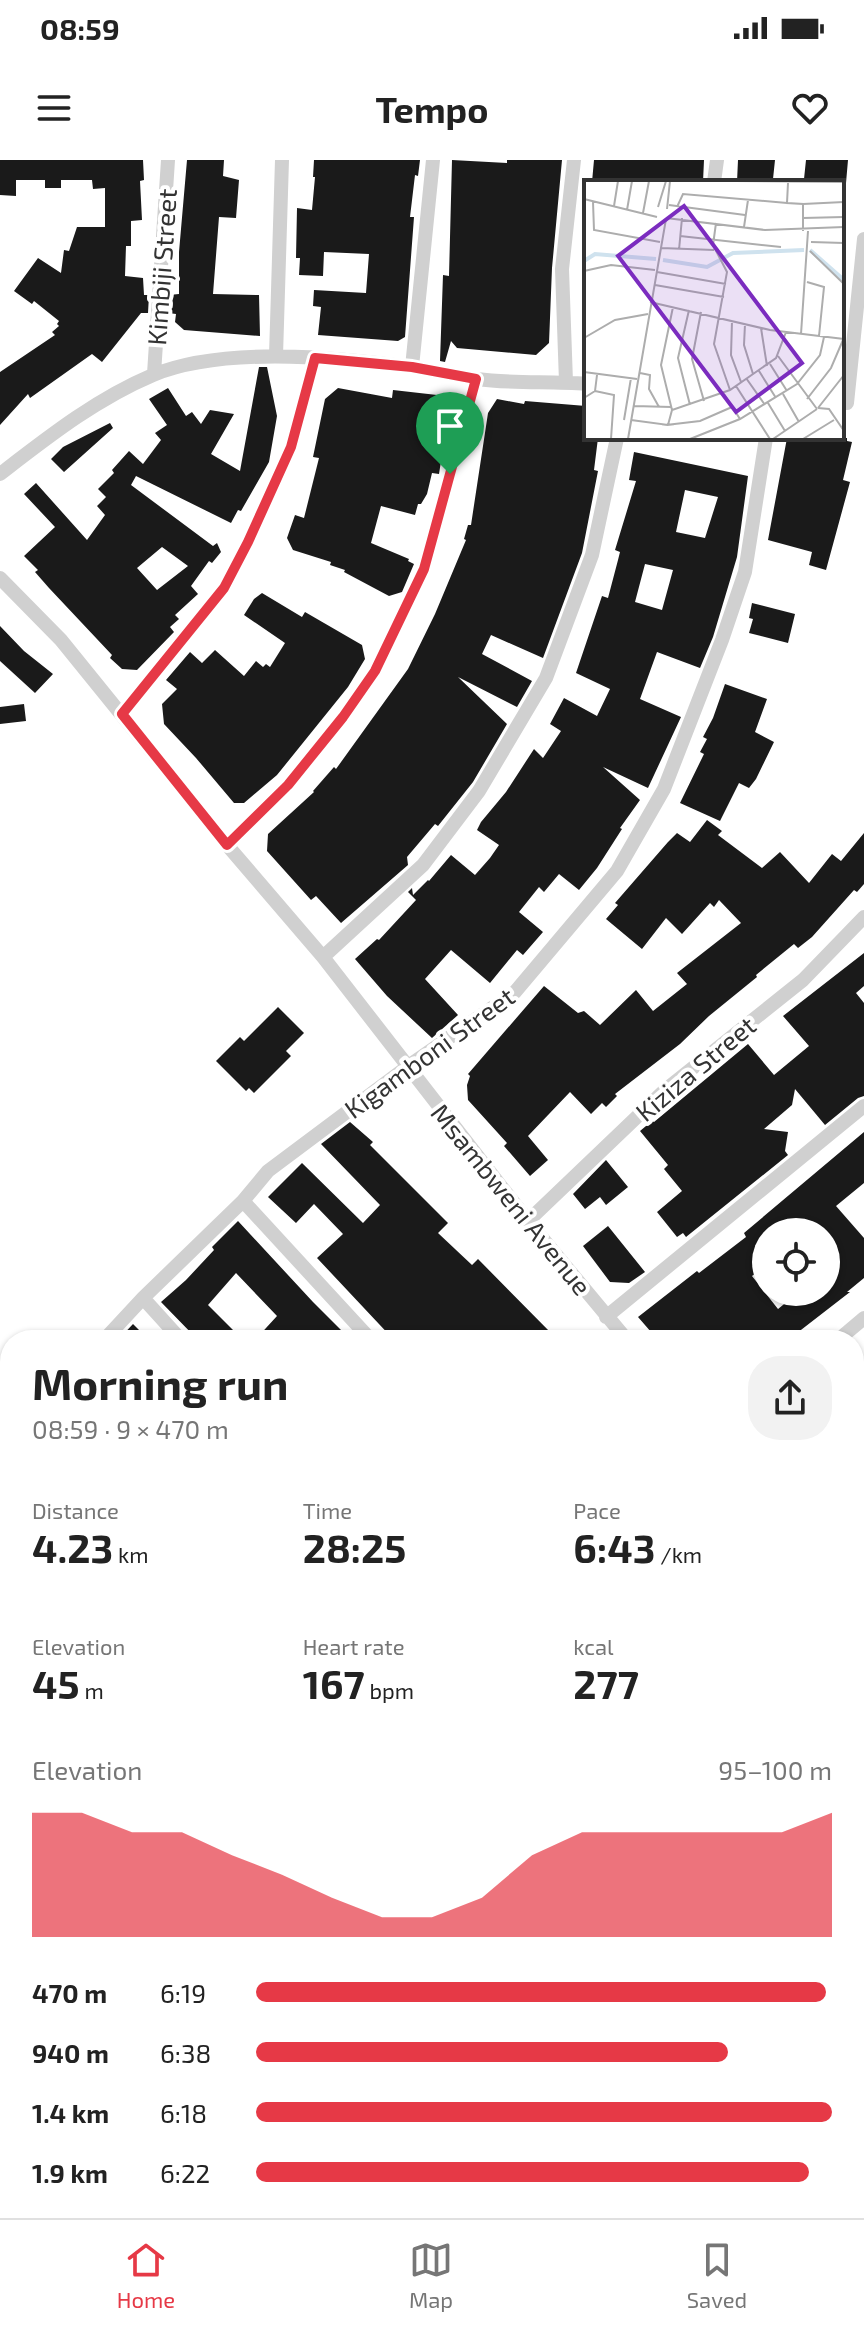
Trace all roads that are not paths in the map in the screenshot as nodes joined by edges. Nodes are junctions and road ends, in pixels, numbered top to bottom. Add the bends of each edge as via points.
1 (168, 160) edge
2 (282, 160) edge
3 (433, 160) edge
4 (574, 160) edge
5 (717, 160) edge
6 (714, 180) edge
7 (864, 239) edge
8 (276, 356) junction
9 (315, 358) junction
10 (412, 367) junction
11 (154, 374) junction
12 (476, 379) junction
13 (566, 382) junction
14 (584, 384) edge
15 (845, 402) edge
16 (864, 405) edge
17 (617, 440) edge
18 (766, 440) edge
19 (0, 474) edge
20 (0, 578) edge
21 (122, 714) junction
22 (227, 845) junction
23 (864, 917) edge
24 (323, 957) junction
25 (407, 1067) junction
26 (864, 1106) edge
27 (243, 1201) junction
28 (528, 1221) junction
29 (143, 1298) junction
30 (606, 1317) junction
31 (113, 1330) edge
32 (172, 1330) edge
33 (362, 1330) edge
34 (618, 1330) edge

1 - 11 street, Kimbiji Street
2 - 8 street
3 - 10 street
4 - 13 street via 562,269
5 - 6 street
7 - 15 street
8 - 9 street
8 - 11 street via 187,365
9 - 10 street
9 - 21 street via 291,447 230,577
10 - 12 street
11 - 19 street via 95,404
12 - 13 street
12 - 22 street via 424,569 375,671 288,785
13 - 14 street
15 - 16 street
17 - 24 street via 592,555 546,678 479,791 423,865
18 - 25 street, Kigamboni Street via 745,572 664,789 617,871 515,992
20 - 21 street, Msambweni Avenue via 61,640
21 - 22 street, Msambweni Avenue
22 - 24 street, Msambweni Avenue
23 - 28 street, Kiziza Street via 803,980 664,1091
24 - 25 street, Msambweni Avenue
25 - 27 street, Kigamboni Street via 268,1171
25 - 28 street, Msambweni Avenue
26 - 30 street
27 - 29 street, Kigamboni Street
27 - 33 street
28 - 30 street, Msambweni Avenue
29 - 31 street, Kigamboni Street
29 - 32 street
30 - 34 street, Msambweni Avenue

